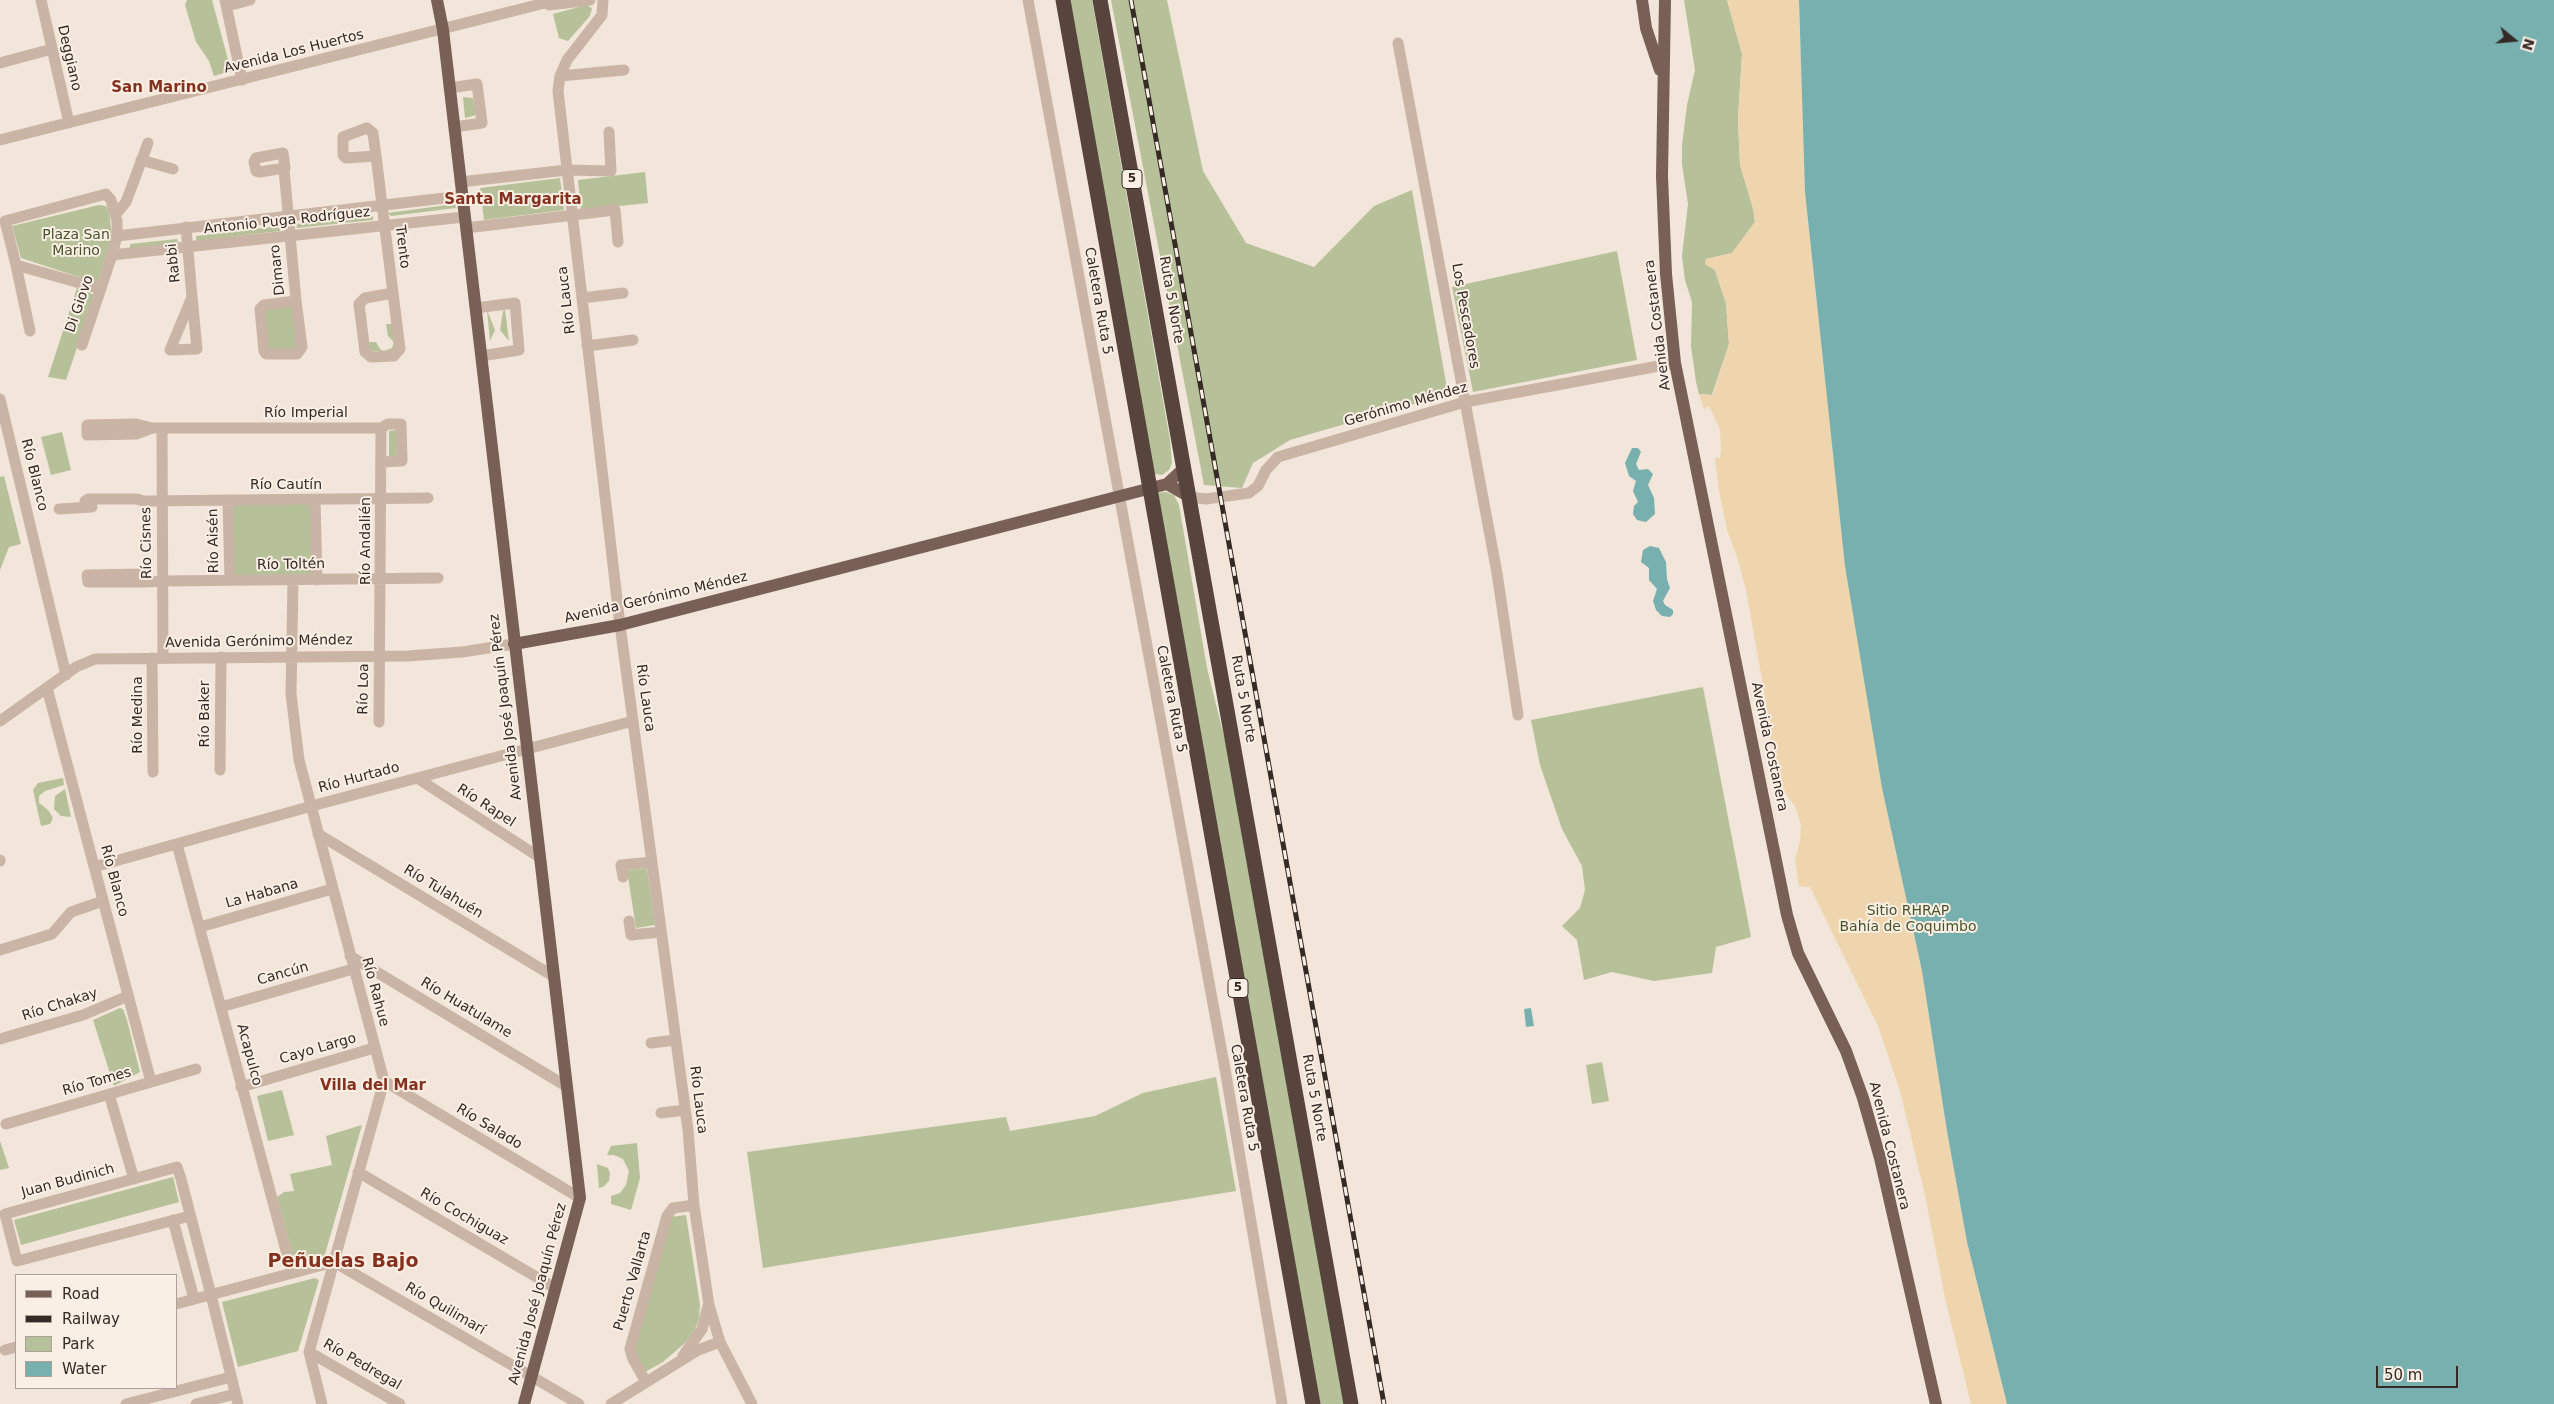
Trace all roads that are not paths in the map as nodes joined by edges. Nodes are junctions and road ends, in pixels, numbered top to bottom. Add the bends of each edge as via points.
1 (41, 0) edge
2 (250, 0) edge
3 (437, 0) edge
4 (557, 0) edge
5 (590, 0) edge
6 (603, 0) edge
7 (1028, 0) edge
8 (1063, 0) edge
9 (1100, 0) edge
10 (1642, 0) edge
11 (1665, 0) edge
12 (226, 3) edge
13 (537, 7) junction
14 (443, 30) junction
15 (1398, 43) dead end
16 (52, 49) junction
17 (0, 63) edge
18 (624, 70) dead end
19 (560, 76) junction
20 (1663, 77) junction
21 (242, 80) junction
22 (449, 88) junction
23 (69, 123) junction
24 (454, 127) junction
25 (609, 132) dead end
26 (0, 140) edge
27 (148, 143) dead end
28 (376, 156) dead end
29 (141, 160) junction
30 (284, 169) dead end
31 (173, 170) dead end
32 (567, 170) junction
33 (460, 182) junction
34 (462, 196) junction
35 (382, 205) junction
36 (116, 214) junction
37 (572, 215) junction
38 (288, 216) junction
39 (465, 222) junction
40 (384, 226) junction
41 (186, 227) junction
42 (117, 236) junction
43 (289, 236) junction
44 (618, 242) dead end
45 (188, 247) junction
46 (112, 255) junction
47 (16, 264) junction
48 (101, 289) junction
49 (393, 293) junction
50 (623, 293) dead end
51 (192, 297) dead end
52 (582, 298) junction
53 (296, 301) junction
54 (475, 308) junction
55 (30, 331) dead end
56 (633, 340) dead end
57 (82, 346) dead end
58 (587, 346) junction
59 (481, 356) junction
60 (1675, 363) junction
61 (0, 399) edge
62 (1465, 402) junction
63 (157, 428) joint
64 (381, 428) junction
65 (381, 462) junction
66 (1185, 467) junction
67 (1167, 484) junction
68 (1148, 488) junction
69 (1118, 496) junction
70 (1190, 497) junction
71 (428, 498) dead end
72 (382, 499) junction
73 (228, 500) junction
74 (315, 500) junction
75 (162, 501) junction
76 (59, 509) dead end
77 (438, 578) dead end
78 (381, 579) junction
79 (230, 580) junction
80 (293, 580) junction
81 (317, 580) junction
82 (163, 581) junction
83 (144, 582) dead end
84 (620, 625) junction
85 (514, 644) junction
86 (380, 655) junction
87 (291, 656) junction
88 (221, 657) junction
89 (158, 658) junction
90 (66, 675) junction
91 (47, 688) junction
92 (1518, 715) dead end
93 (0, 721) edge
94 (379, 722) dead end
95 (633, 722) junction
96 (526, 749) junction
97 (220, 770) dead end
98 (153, 772) dead end
99 (417, 778) junction
100 (311, 806) junction
101 (318, 834) junction
102 (177, 844) junction
103 (539, 857) junction
104 (652, 862) junction
105 (94, 867) junction
106 (623, 876) dead end
107 (332, 889) junction
108 (103, 901) junction
109 (629, 920) dead end
110 (200, 927) junction
111 (661, 932) junction
112 (0, 950) edge
113 (350, 956) junction
114 (353, 968) junction
115 (553, 976) junction
116 (128, 996) junction
117 (221, 1007) junction
118 (0, 1039) edge
119 (676, 1040) junction
120 (651, 1043) dead end
121 (374, 1048) junction
122 (196, 1069) dead end
123 (384, 1081) junction
124 (151, 1082) junction
125 (566, 1086) junction
126 (242, 1087) junction
127 (109, 1094) junction
128 (685, 1110) junction
129 (661, 1113) dead end
130 (6, 1124) dead end
131 (358, 1172) junction
132 (134, 1178) junction
133 (580, 1198) junction
134 (694, 1205) junction
135 (190, 1216) junction
136 (174, 1220) junction
137 (334, 1262) junction
138 (292, 1273) junction
139 (555, 1288) junction
140 (210, 1295) junction
141 (194, 1299) junction
142 (178, 1303) edge
143 (708, 1305) junction
144 (720, 1342) junction
145 (15, 1347) edge
146 (4, 1350) dead end
147 (309, 1352) junction
148 (675, 1364) junction
149 (531, 1376) junction
150 (231, 1377) junction
151 (646, 1382) junction
152 (237, 1399) edge
153 (149, 1401) edge
154 (126, 1404) edge
155 (196, 1404) edge
156 (322, 1404) edge
157 (400, 1404) edge
158 (524, 1404) edge
159 (579, 1404) edge
160 (611, 1404) edge
161 (752, 1404) edge
162 (1282, 1404) edge
163 (1313, 1404) edge
164 (1351, 1404) edge
165 (1936, 1404) edge

1 - 16 street, Deggiano
2 - 12 street
3 - 14 main road, Avenida José Joaquín Pérez
4 - 13 street, Avenida Los Huertos
5 - 13 street, Avenida Los Huertos
6 - 19 street, Río Lauca via 599,23 567,60
7 - 69 street, Caletera Ruta 5
8 - 68 highway, 5
9 - 66 highway, Ruta 5 Norte / 5
10 - 20 main road, Avenida Costanera via 1646,28
11 - 20 main road, Avenida Costanera
12 - 21 street
13 - 14 street, Avenida Los Huertos
14 - 21 street, Avenida Los Huertos
14 - 22 main road, Avenida José Joaquín Pérez
15 - 62 street, Los Pescadores
16 - 17 street
16 - 23 street, Deggiano
18 - 19 street
19 - 32 street, Río Lauca via 558,91
20 - 60 main road, Avenida Costanera via 1663,225
21 - 23 street, Avenida Los Huertos
22 - 24 main road, Avenida José Joaquín Pérez
22 - 24 street via 477,84 482,123
23 - 26 street, Avenida Los Huertos
24 - 33 main road, Avenida José Joaquín Pérez
25 - 32 street via 611,171
27 - 29 street
28 - 35 street, Trento
29 - 31 street
29 - 36 street via 126,202
30 - 38 street, Dimaro
32 - 33 street
32 - 37 street, Río Lauca
33 - 34 main road, Avenida José Joaquín Pérez
34 - 35 street, Antonio Puga Rodríguez
34 - 39 main road, Avenida José Joaquín Pérez
35 - 38 street, Antonio Puga Rodríguez
35 - 40 street, Trento
36 - 42 street, Di Giovo
36 - 47 street, Di Giovo via 106,194 5,221
37 - 39 street, Antonio Puga Rodríguez
37 - 44 street, Antonio Puga Rodríguez via 615,210
37 - 52 street, Río Lauca
38 - 41 street, Antonio Puga Rodríguez
38 - 43 street, Dimaro
39 - 40 street, Antonio Puga Rodríguez
39 - 54 main road, Avenida José Joaquín Pérez
40 - 43 street, Antonio Puga Rodríguez
40 - 49 street, Trento
41 - 42 street, Antonio Puga Rodríguez
41 - 45 street, Rabbi
42 - 46 street, Di Giovo
43 - 45 street, Antonio Puga Rodríguez
43 - 53 street, Dimaro
45 - 46 street, Antonio Puga Rodríguez
45 - 51 street, Rabbi
46 - 48 street, Di Giovo
47 - 48 street
47 - 55 street
48 - 57 street, Di Giovo
49 - 49 street, Trento via 400,349 394,356 371,357 365,352 359,304 365,298
50 - 52 street
52 - 58 street, Río Lauca
53 - 53 street, Dimaro via 260,309 264,351 270,356 297,354 302,347
54 - 59 main road, Avenida José Joaquín Pérez
54 - 59 street via 515,303 519,350
56 - 58 street
58 - 84 street, Río Lauca
59 - 85 main road, Avenida José Joaquín Pérez
60 - 62 street, Gerónimo Méndez
60 - 165 main road, Avenida Costanera via 1787,915 1798,953 1846,1051 1866,1105
61 - 90 street, Río Blanco
62 - 70 street, Gerónimo Méndez via 1278,457 1258,486 1249,493 1206,499
62 - 92 street, Los Pescadores via 1497,573
63 - 64 street, Río Imperial
63 - 75 street, Río Cisnes
64 - 65 street, Río Andalién
64 - 65 street, Río Imperial via 388,424 401,424 402,461
65 - 72 street, Río Andalién
66 - 67 main road
66 - 70 highway, Ruta 5 Norte / 5
67 - 68 main road
67 - 70 main road, Gerónimo Méndez
68 - 69 main road
68 - 163 highway, 5
69 - 84 main road, Avenida Gerónimo Méndez
69 - 162 street, Caletera Ruta 5
70 - 164 highway, Ruta 5 Norte / 5
71 - 72 street, Río Cautín
72 - 74 street, Río Cautín
72 - 78 street, Río Andalién
73 - 74 street, Río Cautín
73 - 75 street, Río Cautín
73 - 79 street, Río Aisén
74 - 81 street
75 - 76 street, Río Cautín
75 - 82 street, Río Cisnes
77 - 78 street, Río Toltén
78 - 81 street, Río Toltén
78 - 86 street, Río Andalién
79 - 80 street, Río Toltén
79 - 82 street, Río Toltén
80 - 81 street, Río Toltén
80 - 87 street, Río Rahue
82 - 83 street, Río Toltén
82 - 89 street, Río Cisnes
84 - 85 main road, Avenida Gerónimo Méndez
84 - 95 street, Río Lauca
85 - 86 street, Avenida Gerónimo Méndez via 435,654
85 - 96 main road, Avenida José Joaquín Pérez
86 - 87 street, Avenida Gerónimo Méndez
86 - 94 street, Río Loa
87 - 88 street, Avenida Gerónimo Méndez
87 - 100 street, Río Rahue via 296,737
88 - 89 street, Avenida Gerónimo Méndez
88 - 97 street, Río Baker
89 - 90 street, Avenida Gerónimo Méndez via 95,659
89 - 98 street, Río Medina
90 - 91 street, Avenida Gerónimo Méndez
91 - 93 street, Avenida Gerónimo Méndez
91 - 105 street, Río Blanco
95 - 96 street, Río Hurtado
95 - 104 street, Río Lauca
96 - 99 street, Río Hurtado
96 - 103 main road, Avenida José Joaquín Pérez
99 - 100 street, Río Hurtado
99 - 103 street, Río Rapel
100 - 101 street, Río Rahue
100 - 102 street, Río Hurtado
101 - 107 street, Río Rahue
101 - 115 street, Río Tulahuén
102 - 105 street, Río Hurtado
102 - 110 street, Acapulco
103 - 115 main road, Avenida José Joaquín Pérez
104 - 106 street via 621,865
104 - 111 street, Río Lauca
105 - 108 street, Río Blanco
107 - 110 street, La Habana
107 - 113 street, Río Rahue
108 - 112 street via 71,912 52,934
108 - 116 street, Río Blanco
109 - 111 street via 631,935
110 - 117 street, Acapulco
111 - 119 street, Río Lauca
113 - 114 street, Río Rahue
113 - 125 street, Río Huatulame
114 - 117 street, Cancún
114 - 121 street, Río Rahue
115 - 125 main road, Avenida José Joaquín Pérez
116 - 118 street, Río Chakay via 83,1016
116 - 124 street, Río Blanco
117 - 126 street, Acapulco
119 - 120 street
119 - 128 street, Río Lauca
121 - 123 street, Río Rahue
121 - 126 street, Cayo Largo
122 - 124 street, Río Tomes
123 - 131 street
123 - 133 street, Río Salado
124 - 127 street, Río Tomes
125 - 133 main road, Avenida José Joaquín Pérez
126 - 138 street, Acapulco
127 - 130 street, Río Tomes
127 - 132 street
128 - 129 street
128 - 134 street, Río Lauca
131 - 137 street
131 - 139 street, Río Cochiguaz
132 - 135 street, Juan Budinich via 177,1167
132 - 136 street, Juan Budinich via 5,1214 17,1260
133 - 139 main road, Avenida José Joaquín Pérez
134 - 143 street, Río Lauca
134 - 151 street, Puerto Vallarta via 673,1208 667,1216 630,1349
135 - 136 street, Juan Budinich
135 - 140 street, Juan Budinich
136 - 141 street
137 - 138 street
137 - 147 street
137 - 149 street, Río Quilimarí
138 - 140 street
139 - 149 main road, Avenida José Joaquín Pérez
140 - 141 street
140 - 150 street, Juan Budinich
141 - 142 street
143 - 144 street, Río Lauca
143 - 148 street via 696,1340
144 - 148 street
144 - 161 street, Río Lauca
145 - 146 street
147 - 156 street
147 - 157 street, Río Pedregal
148 - 151 street
149 - 158 main road, Avenida José Joaquín Pérez
149 - 159 street, Río Quilimarí
150 - 152 street, Juan Budinich
150 - 153 street
151 - 160 street
152 - 155 street
153 - 154 street

